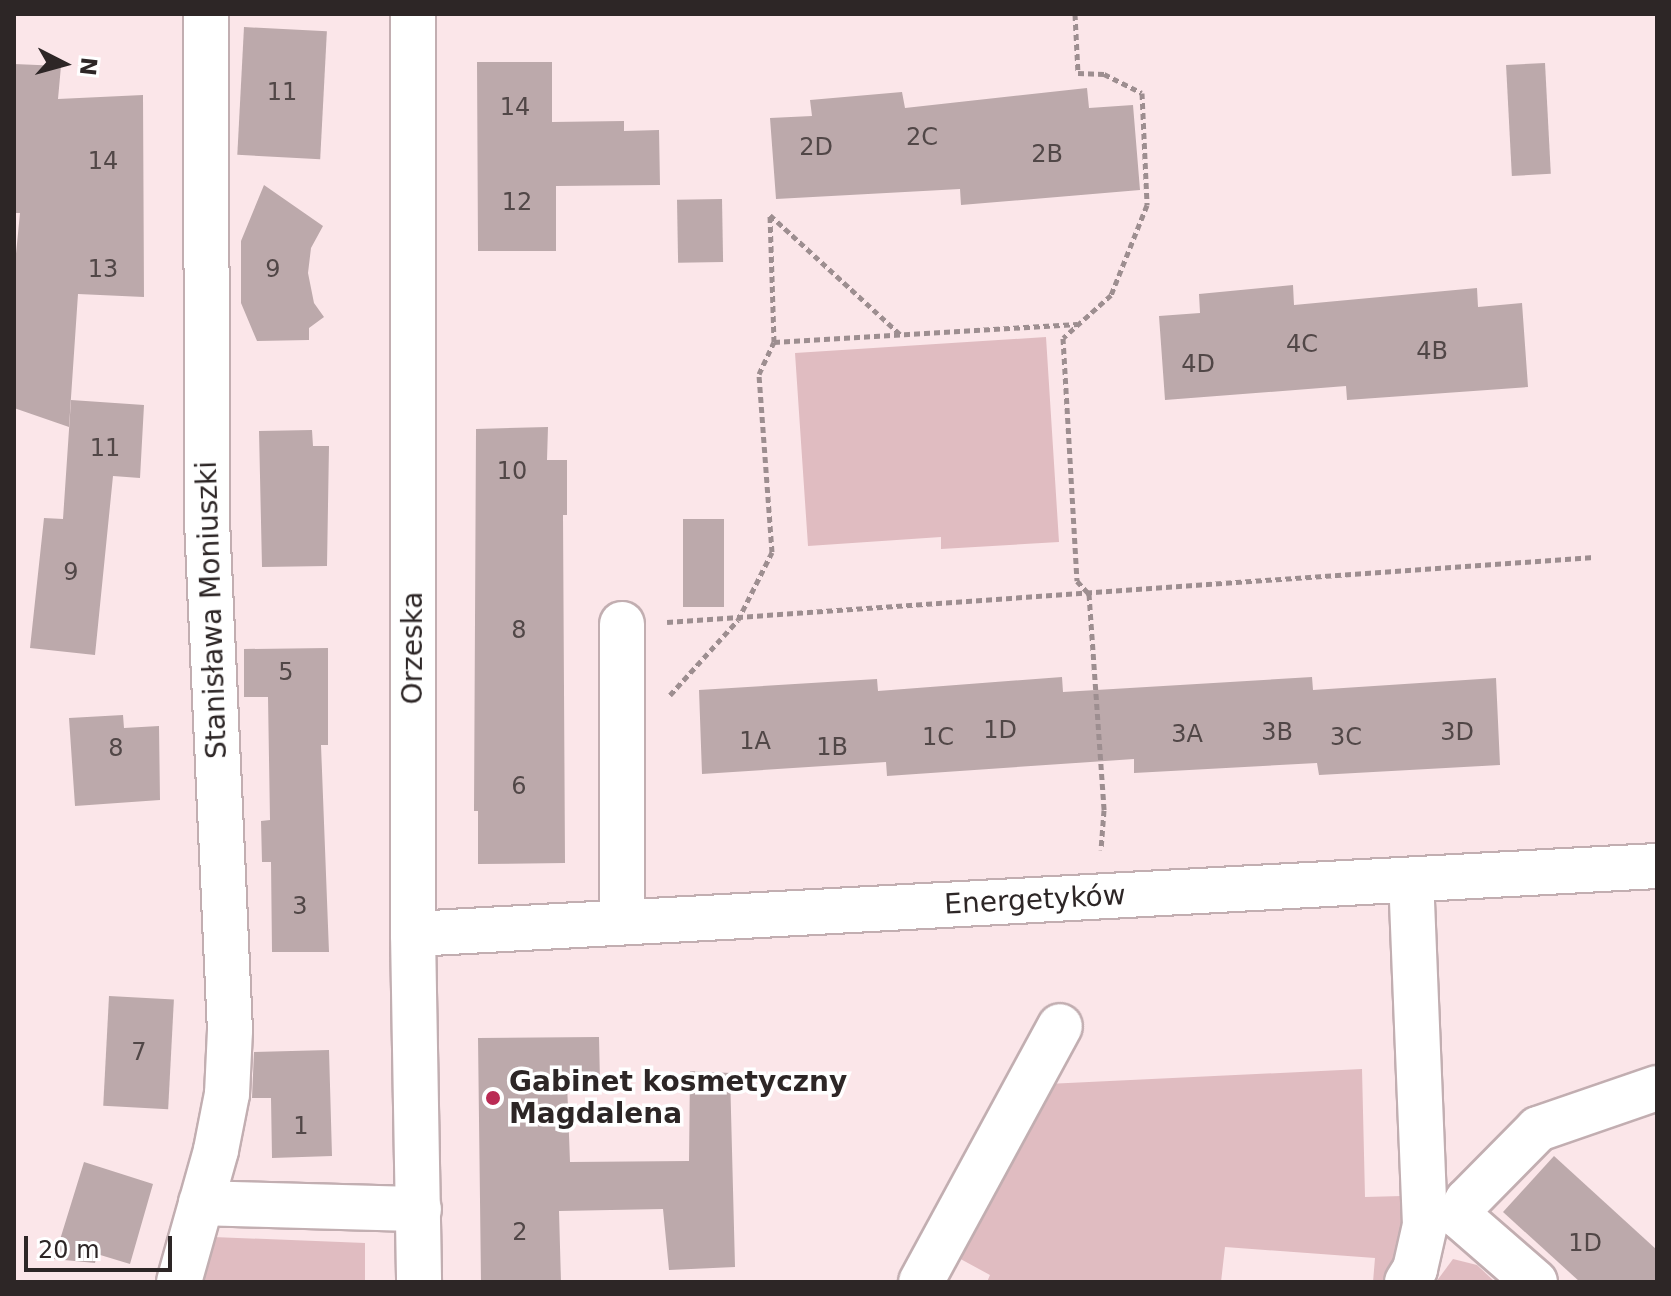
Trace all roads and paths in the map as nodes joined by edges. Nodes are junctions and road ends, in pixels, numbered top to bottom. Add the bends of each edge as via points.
1 (206, 14) edge
2 (413, 14) edge
3 (1075, 14) edge
4 (1078, 324) junction
5 (901, 335) junction
6 (774, 342) junction
7 (1594, 557) dead end
8 (1089, 594) junction
9 (738, 620) junction
10 (622, 624) joint
11 (622, 750) junction
12 (1657, 866) edge
13 (1411, 883) junction
14 (1105, 896) junction
15 (622, 922) junction
16 (413, 934) junction
17 (1060, 1026) dead end
18 (1657, 1088) edge
19 (201, 1203) junction
20 (419, 1209) junction
21 (179, 1282) edge
22 (419, 1282) edge
23 (921, 1282) edge
24 (1407, 1282) edge
25 (1535, 1282) edge

1 - 19 street, Stanisława Moniuszki via 207,521 230,1031 227,1094
2 - 16 street, Orzeska
3 - 4 path via 1078,73 1104,74 1142,93 1147,205 1111,295
4 - 5 path
4 - 8 path via 1063,338 1077,581
5 - 6 path
5 - 6 path via 770,214
6 - 9 path via 759,374 772,552
7 - 8 path
8 - 9 path
8 - 14 path
9 - 10 path
9 - 11 path
10 - 11 street
11 - 15 street
12 - 13 street, Energetyków
13 - 14 street, Energetyków
13 - 24 street via 1425,1225
14 - 15 street, Energetyków
15 - 16 street, Energetyków
16 - 20 street, Orzeska
17 - 23 street
18 - 25 street via 1538,1129 1467,1201 1459,1216
19 - 20 street
19 - 21 street, Stanisława Moniuszki
20 - 22 street, Orzeska

